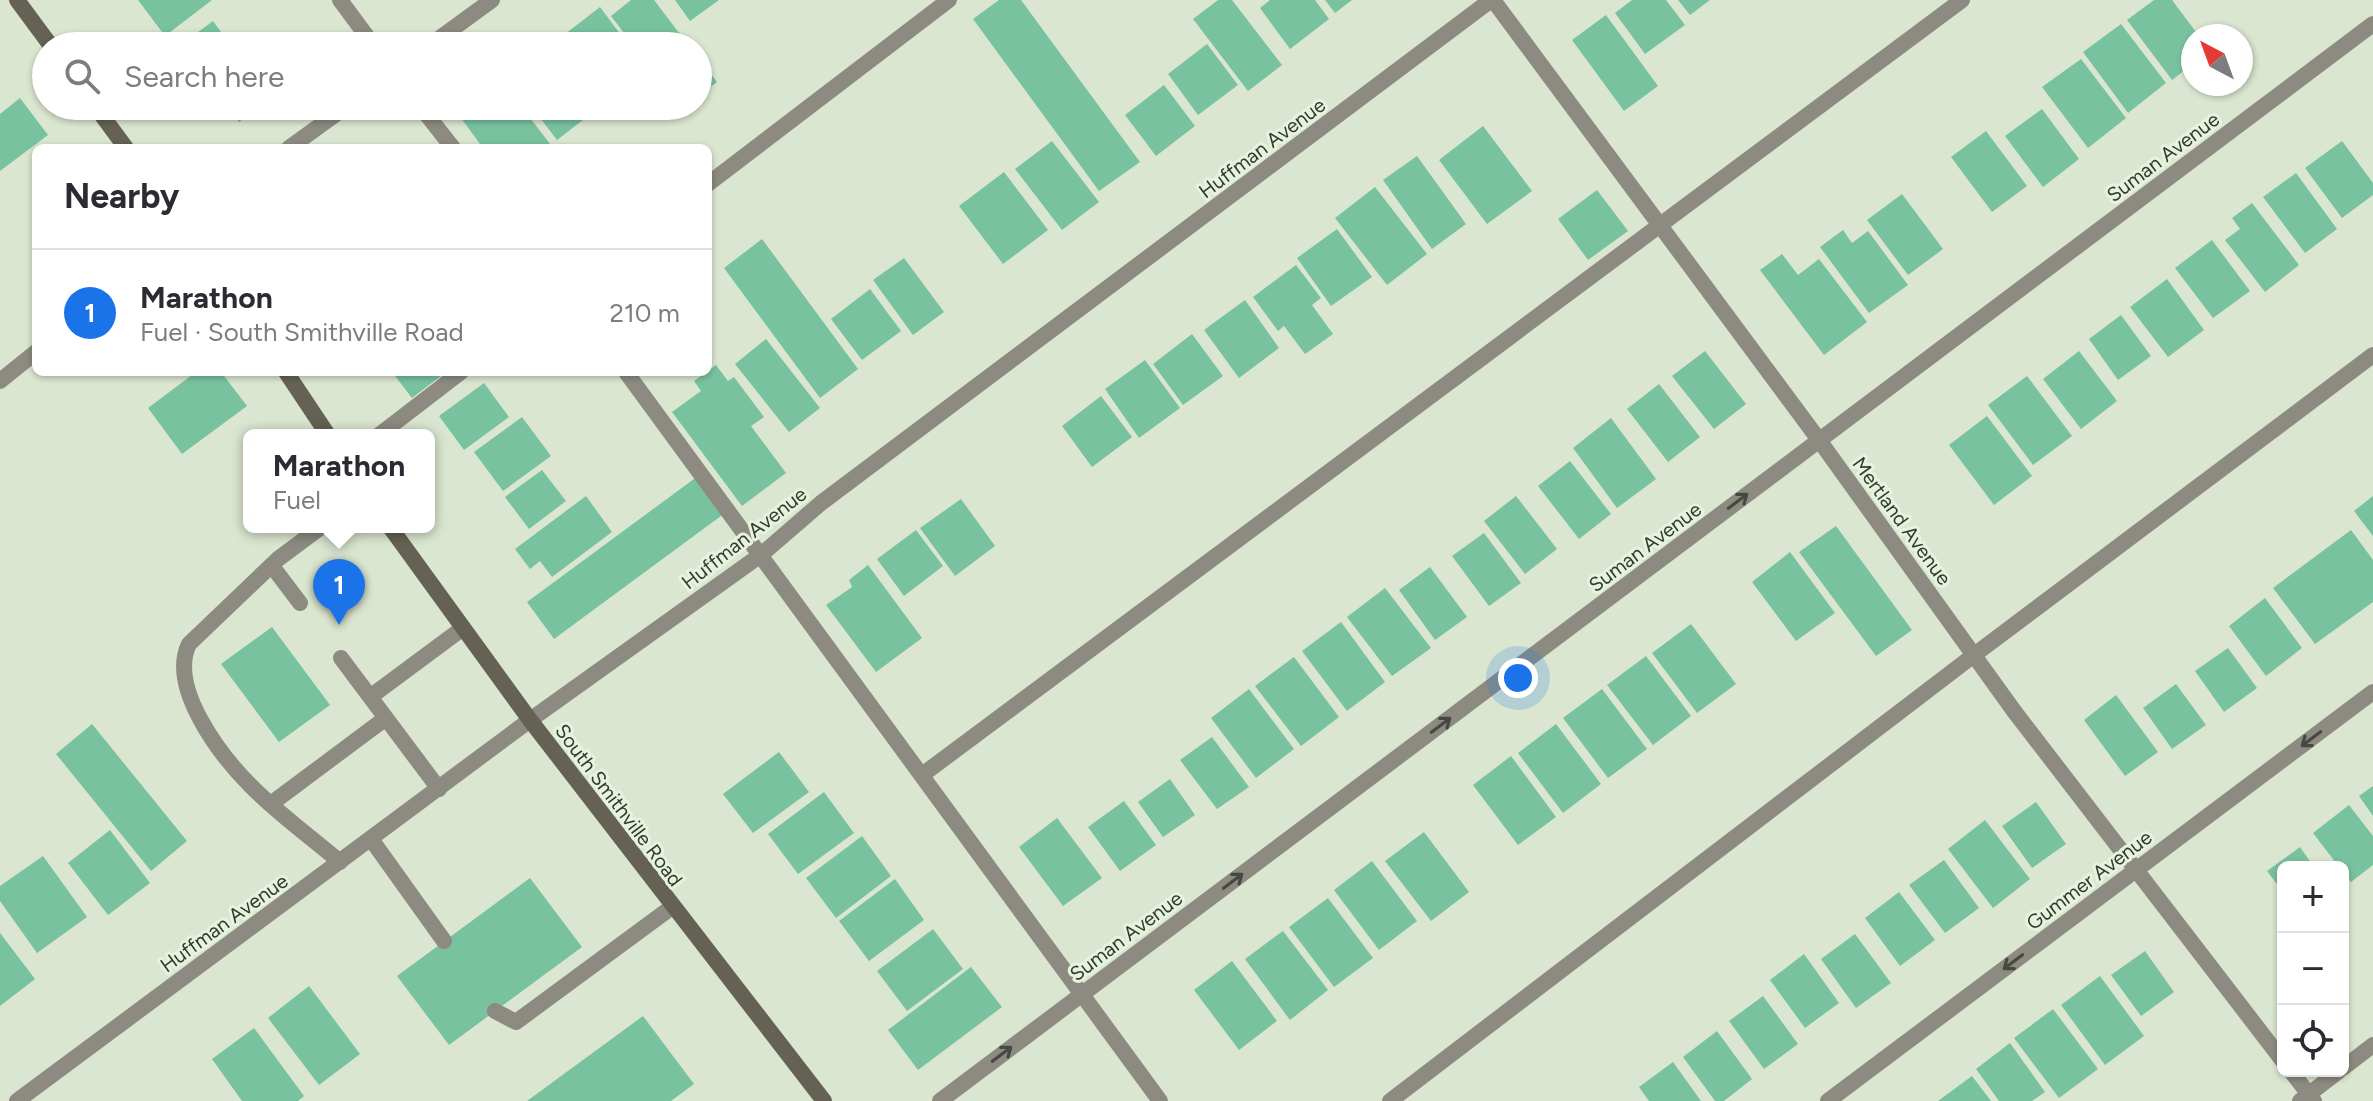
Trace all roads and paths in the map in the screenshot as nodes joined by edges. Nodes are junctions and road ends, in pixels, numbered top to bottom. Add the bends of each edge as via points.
1 (17, 0) edge
2 (340, 0) edge
3 (492, 0) edge
4 (949, 0) edge
5 (1492, 0) edge
6 (1962, 0) edge
7 (2373, 24) edge
8 (41, 32) edge
9 (364, 32) edge
10 (448, 32) edge
11 (105, 120) edge
12 (328, 120) edge
13 (431, 120) edge
14 (123, 144) edge
15 (295, 144) edge
16 (450, 144) edge
17 (712, 181) edge
18 (1661, 225) junction
19 (32, 355) edge
20 (2373, 355) edge
21 (289, 376) edge
22 (456, 376) edge
23 (629, 376) edge
24 (0, 381) edge
25 (324, 429) edge
26 (387, 429) edge
27 (1819, 440) junction
28 (313, 533) edge
29 (394, 533) edge
30 (762, 554) junction
31 (272, 566) junction
32 (300, 603) dead end
33 (463, 628) junction
34 (1974, 655) junction
35 (341, 658) dead end
36 (2373, 692) edge
37 (370, 697) junction
38 (386, 718) junction
39 (530, 720) junction
40 (922, 775) junction
41 (439, 789) junction
42 (272, 803) junction
43 (371, 839) junction
44 (340, 862) junction
45 (2137, 869) junction
46 (672, 907) junction
47 (444, 941) dead end
48 (1080, 995) junction
49 (495, 1011) dead end
50 (2373, 1045) edge
51 (2277, 1053) edge
52 (2349, 1063) edge
53 (2294, 1077) edge
54 (2332, 1077) edge
55 (2307, 1099) edge
56 (17, 1101) edge
57 (824, 1101) edge
58 (940, 1101) edge
59 (1160, 1101) edge
60 (1390, 1101) edge
61 (1828, 1101) edge

1 - 8 main road
2 - 9 street
3 - 10 street
4 - 17 street
5 - 18 street, Mertland Avenue
5 - 30 street, Huffman Avenue via 834,494
6 - 18 street
7 - 27 street, Suman Avenue
11 - 14 main road
12 - 15 street
13 - 16 street
18 - 27 street, Mertland Avenue
18 - 40 street
19 - 24 street
20 - 34 street
21 - 25 main road
22 - 26 street
23 - 30 street
27 - 34 street, Mertland Avenue
48 -> 27 street, Suman Avenue
28 - 31 street
29 - 33 main road, South Smithville Road
30 - 39 street, Huffman Avenue
30 - 40 street
31 - 32 street
31 - 42 street via 189,644 183,675 193,706 215,742 250,786
33 - 37 street
33 - 39 main road, South Smithville Road
34 - 45 street, Mertland Avenue
34 - 60 street
35 - 37 street
36 -> 45 street, Gummer Avenue
37 - 38 street
38 - 41 street
38 - 42 street
39 - 41 street, Huffman Avenue
39 - 46 main road, South Smithville Road
40 - 48 street
41 - 43 street, Huffman Avenue
42 - 44 street
43 - 44 street, Huffman Avenue
43 - 47 street
44 - 56 street, Huffman Avenue
45 - 51 street, Mertland Avenue
45 -> 61 street, Gummer Avenue
46 - 49 street via 516,1022
46 - 57 main road, South Smithville Road
58 -> 48 street, Suman Avenue
48 - 59 street
50 - 52 street
53 - 55 street
54 - 55 street

